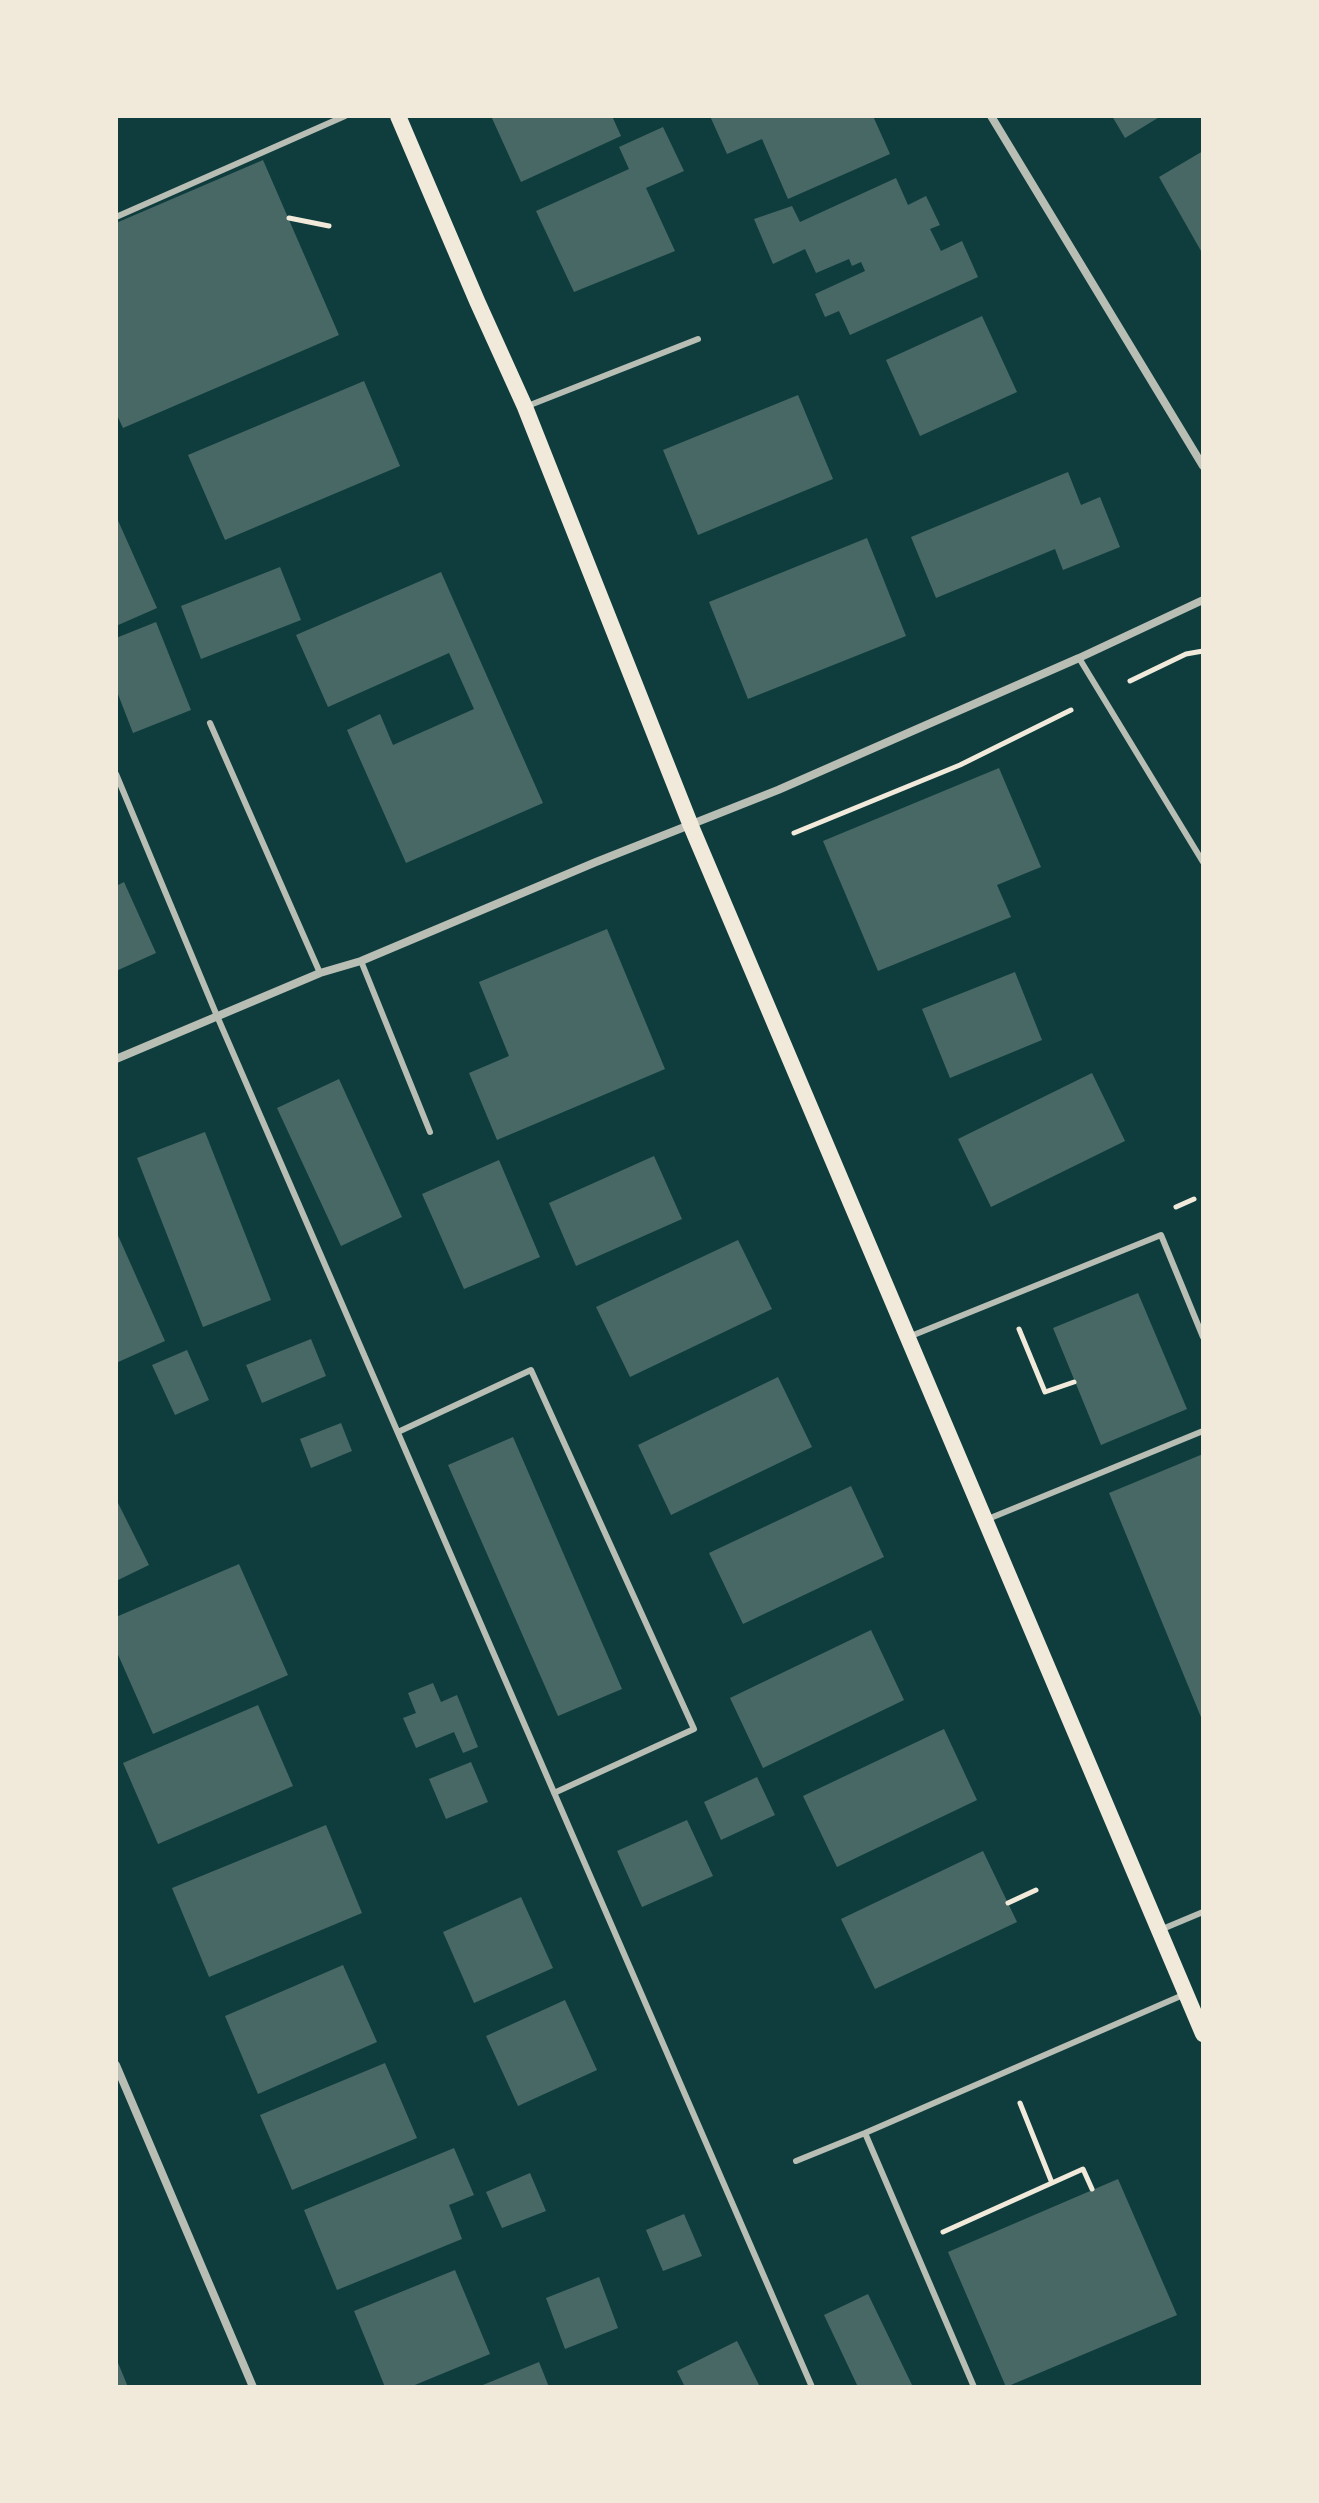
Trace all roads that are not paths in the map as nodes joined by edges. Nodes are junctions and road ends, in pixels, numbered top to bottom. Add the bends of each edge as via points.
1 (345, 116) edge
2 (398, 116) edge
3 (991, 116) edge
4 (116, 217) edge
5 (698, 339) dead end
6 (525, 407) junction
7 (1203, 466) edge
8 (1203, 600) edge
9 (1079, 658) junction
10 (210, 723) dead end
11 (116, 774) edge
12 (691, 826) junction
13 (1203, 862) edge
14 (361, 961) junction
15 (320, 973) junction
16 (217, 1016) junction
17 (116, 1059) edge
18 (430, 1132) dead end
19 (1203, 1337) edge
20 (908, 1338) junction
21 (1203, 1431) edge
22 (398, 1432) junction
23 (986, 1519) junction
24 (554, 1793) junction
25 (1203, 1912) edge
26 (1160, 1930) junction
27 (1187, 1994) junction
28 (1203, 2034) edge
29 (116, 2065) edge
30 (865, 2133) junction
31 (796, 2161) dead end
32 (253, 2387) edge
33 (812, 2387) edge
34 (974, 2387) edge

1 - 4 lane
2 - 6 main road
3 - 7 street
5 - 6 lane
6 - 12 main road
8 - 9 street
9 - 12 street
9 - 13 lane
10 - 15 lane
11 - 16 lane
12 - 14 street
12 - 20 main road
14 - 15 street
14 - 18 lane
15 - 16 street
16 - 17 street
16 - 22 lane
19 - 20 lane via 1161,1235
20 - 23 main road
21 - 23 lane
22 - 24 lane
22 - 24 lane via 531,1370 694,1729
23 - 26 main road
24 - 33 lane
25 - 26 lane
26 - 27 main road
27 - 28 main road
27 - 30 lane
29 - 32 street
30 - 31 lane
30 - 34 lane

